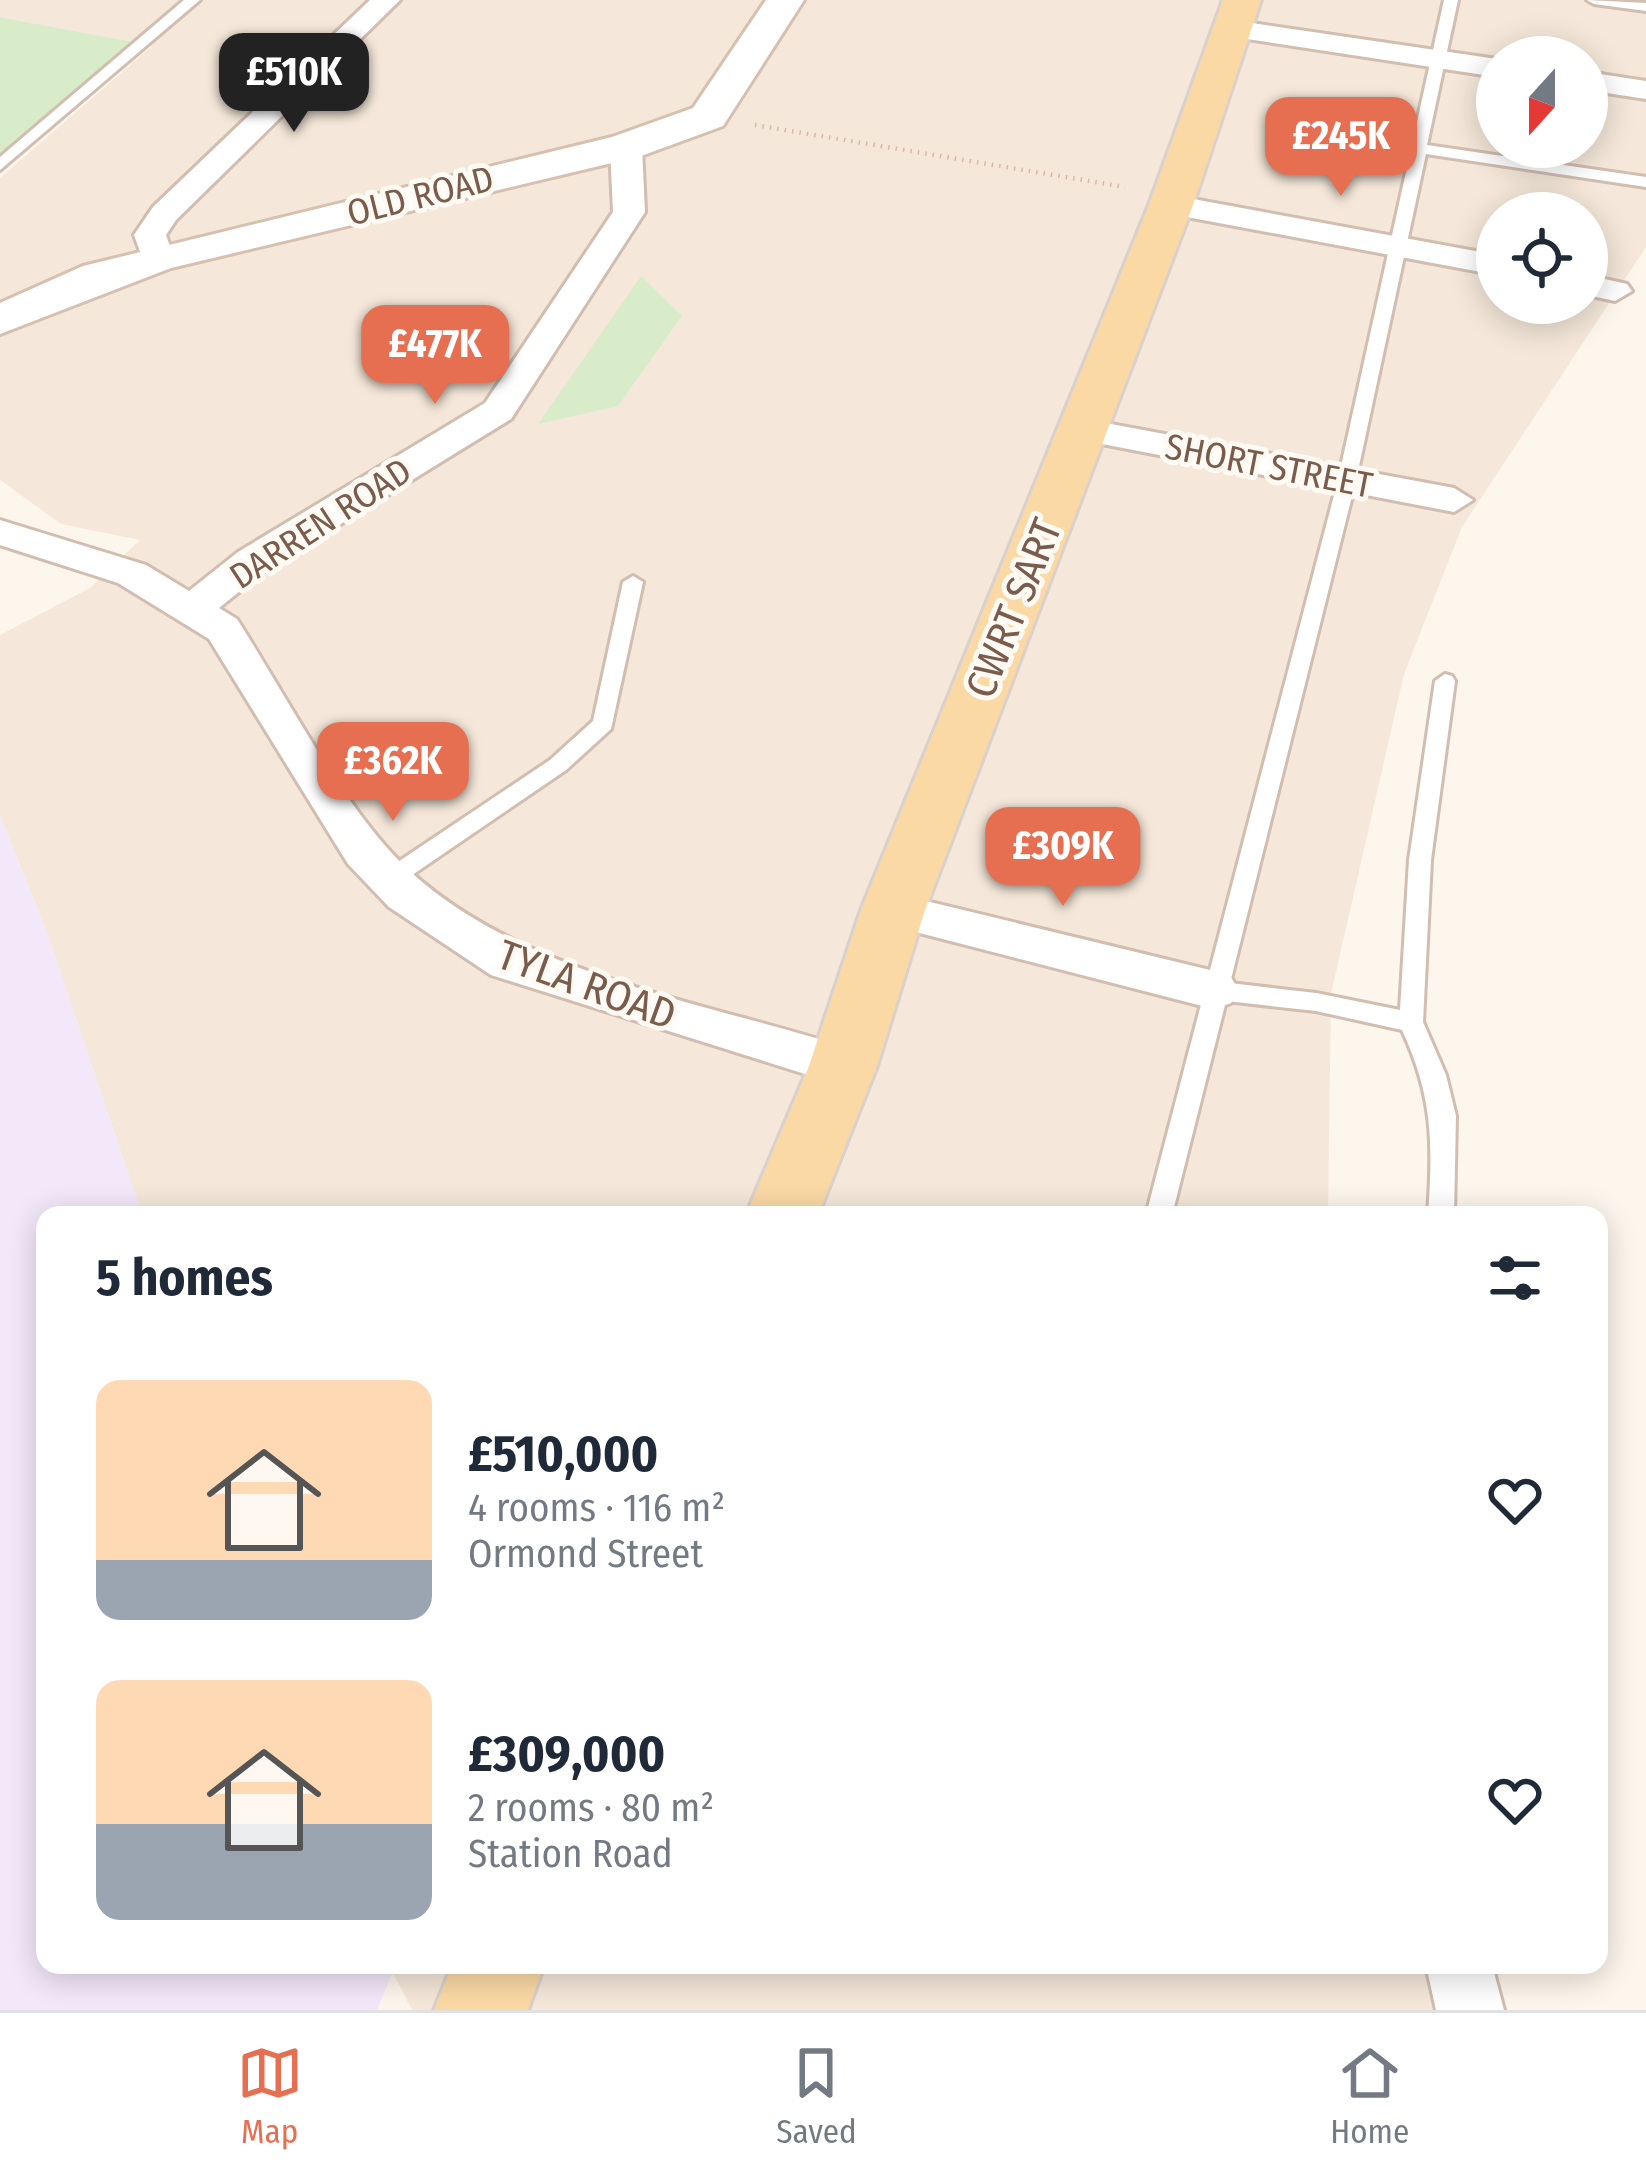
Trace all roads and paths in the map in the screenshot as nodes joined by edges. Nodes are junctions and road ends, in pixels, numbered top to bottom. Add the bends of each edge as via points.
1 (193, 0) edge
2 (386, 0) edge
3 (785, 0) edge
4 (1450, 0) edge
5 (1594, 0) edge
6 (1646, 7) edge
7 (1236, 15) edge
8 (1438, 59) junction
9 (1476, 65) edge
10 (1608, 84) edge
11 (1646, 90) edge
12 (708, 117) junction
13 (626, 147) junction
14 (1418, 148) junction
15 (0, 165) edge
16 (1646, 182) edge
17 (1173, 201) junction
18 (1398, 243) junction
19 (157, 258) junction
20 (1476, 260) edge
21 (0, 320) edge
22 (1084, 430) junction
23 (1346, 480) junction
24 (1454, 500) dead end
25 (0, 532) edge
26 (633, 582) dead end
27 (194, 608) junction
28 (1445, 681) dead end
29 (388, 880) junction
30 (893, 910) junction
31 (1214, 990) junction
32 (1411, 1022) junction
33 (843, 1066) junction
34 (786, 1206) edge
35 (1161, 1206) edge
36 (1442, 1206) edge
37 (495, 1974) edge
38 (1461, 1974) edge
39 (481, 2010) edge
40 (1470, 2010) edge

1 - 15 lane
2 - 19 street via 164,214 150,235
3 - 12 street
4 - 8 lane
5 - 6 lane
7 - 8 street
7 - 17 main road, CWRT SART
8 - 9 street
8 - 14 lane
10 - 11 street
12 - 13 street, OLD ROAD
12 - 17 path
13 - 19 street, OLD ROAD
13 - 27 street, DARREN ROAD via 628,212 498,411 253,561
14 - 16 lane
14 - 18 lane
17 - 18 street
17 - 22 main road, CWRT SART
18 - 20 street
18 - 23 lane
19 - 21 street, OLD ROAD
22 - 23 street, SHORT STREET
22 - 30 main road, CWRT SART
23 - 24 street, SHORT STREET
23 - 31 lane
25 - 27 street, TYLA ROAD via 132,574
26 - 29 lane via 603,724 558,765
27 - 29 street, TYLA ROAD via 223,629
28 - 32 lane via 1420,860
29 - 33 street, TYLA ROAD via 508,962
30 - 31 street
30 - 33 main road, CWRT SART
31 - 32 lane
31 - 35 lane
32 - 36 lane via 1447,1119
33 - 34 main road, CWRT SART
37 - 39 main road
38 - 40 street

